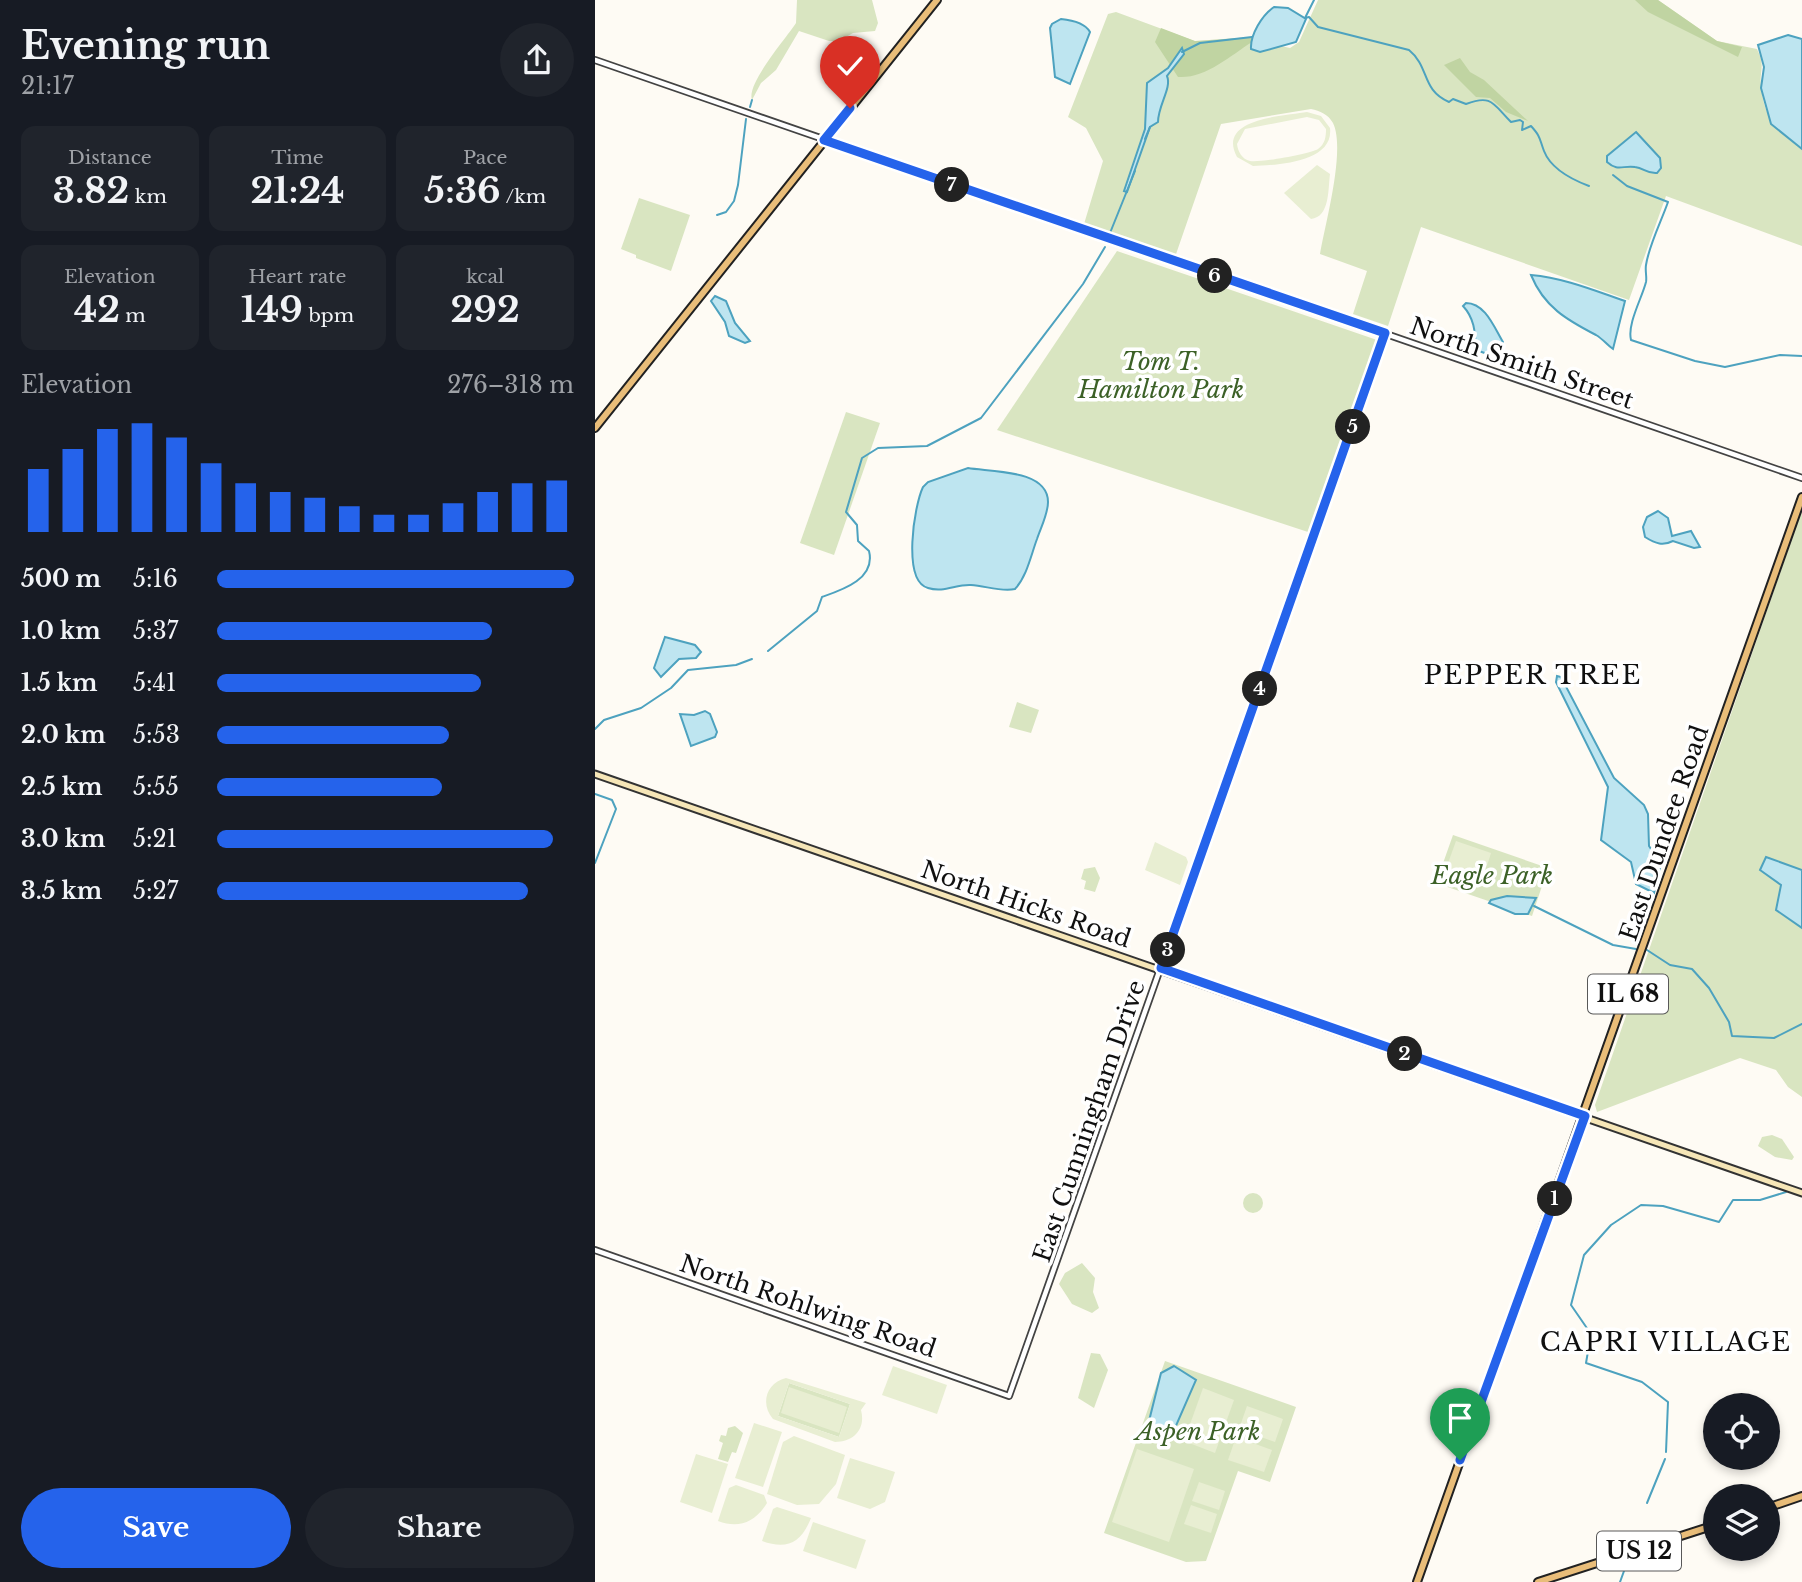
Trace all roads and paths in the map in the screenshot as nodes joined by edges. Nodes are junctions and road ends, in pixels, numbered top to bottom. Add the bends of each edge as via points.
1 (937, 0) edge
2 (595, 60) edge
3 (824, 140) junction
4 (1385, 333) junction
5 (595, 428) edge
6 (1802, 478) edge
7 (1802, 497) edge
8 (595, 774) edge
9 (1161, 968) junction
10 (1585, 1116) junction
11 (1802, 1193) edge
12 (595, 1250) edge
13 (1009, 1396) joint
14 (1802, 1496) edge
15 (1780, 1504) edge
16 (1703, 1529) edge
17 (1417, 1582) edge
18 (1538, 1582) edge

1 - 3 main road
2 - 3 street, North Smith Street
3 - 4 street, North Smith Street
3 - 5 main road
4 - 6 street, North Smith Street
4 - 9 street, East Cunningham Drive
7 - 10 main road, East Dundee Road / IL 68
8 - 9 main road, North Hicks Road
9 - 10 main road, North Hicks Road
9 - 13 street, East Cunningham Drive
10 - 11 main road, North Hicks Road
10 - 17 main road, East Dundee Road / IL 68
12 - 13 street, North Rohlwing Road
14 - 15 main road
16 - 18 main road, US 12

